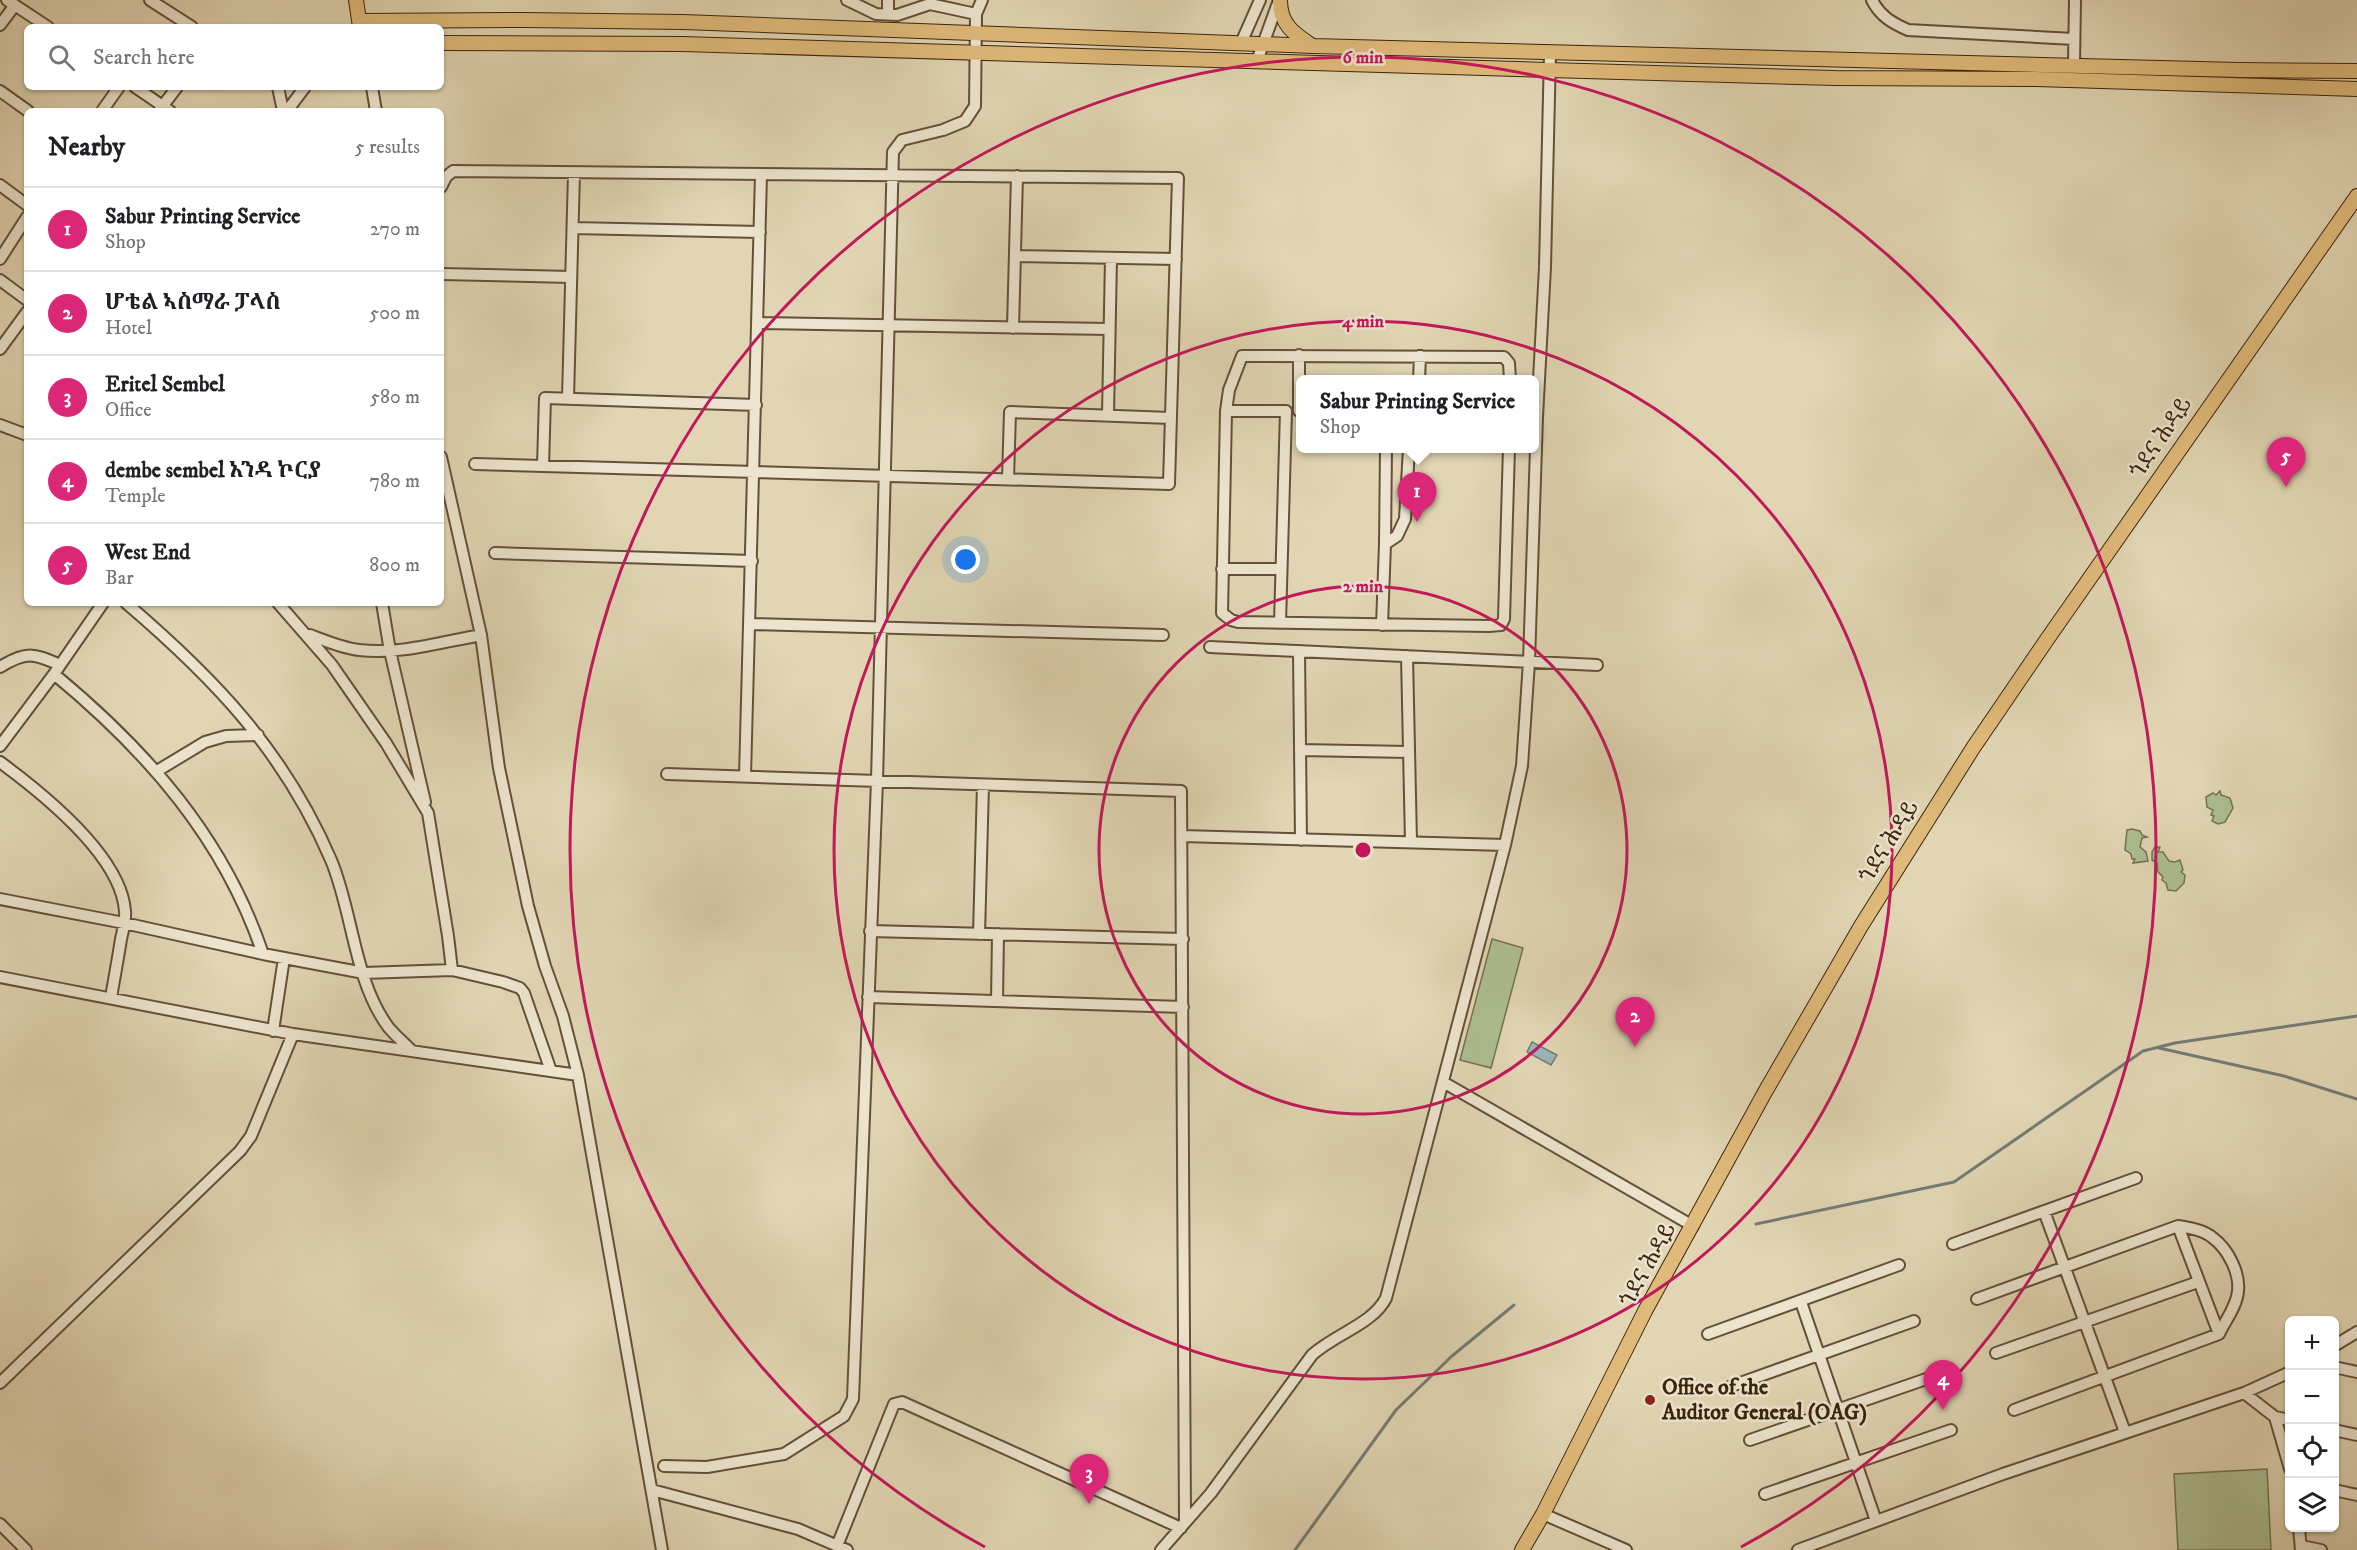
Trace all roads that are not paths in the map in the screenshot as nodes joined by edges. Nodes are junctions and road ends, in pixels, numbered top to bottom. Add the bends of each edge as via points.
1 (150, 0) edge
2 (356, 0) edge
3 (847, 0) edge
4 (888, 0) edge
5 (982, 0) edge
6 (1260, 0) edge
7 (1279, 0) edge
8 (1872, 0) edge
9 (2075, 0) edge
10 (10, 2) edge
11 (925, 2) edge
12 (888, 14) junction
13 (976, 14) junction
14 (43, 24) edge
15 (187, 24) edge
16 (360, 24) edge
17 (0, 25) edge
18 (975, 34) junction
19 (2074, 39) junction
20 (444, 43) edge
21 (1241, 43) junction
22 (1263, 43) junction
23 (1313, 46) junction
24 (975, 53) junction
25 (1550, 53) junction
26 (1257, 61) junction
27 (2074, 65) junction
28 (1549, 70) junction
29 (2357, 71) edge
30 (2327, 89) junction
31 (116, 90) edge
32 (139, 90) edge
33 (175, 90) edge
34 (280, 90) edge
35 (302, 90) edge
36 (372, 90) edge
37 (2357, 90) edge
38 (0, 91) edge
39 (2357, 98) edge
40 (24, 108) edge
41 (104, 108) edge
42 (161, 108) edge
43 (165, 108) edge
44 (284, 108) edge
45 (288, 108) edge
46 (376, 108) edge
47 (574, 173) junction
48 (761, 175) junction
49 (892, 175) junction
50 (1017, 176) junction
51 (444, 182) edge
52 (0, 185) edge
53 (2357, 196) edge
54 (24, 203) edge
55 (24, 222) edge
56 (573, 228) junction
57 (760, 232) junction
58 (1015, 256) junction
59 (1111, 258) junction
60 (0, 259) edge
61 (1176, 259) junction
62 (444, 274) edge
63 (571, 277) junction
64 (0, 280) edge
65 (24, 298) edge
66 (24, 316) edge
67 (757, 323) junction
68 (887, 325) junction
69 (1013, 328) junction
70 (1109, 329) junction
71 (0, 349) edge
72 (1299, 355) junction
73 (1420, 356) junction
74 (1299, 375) edge
75 (1419, 375) edge
76 (1510, 375) edge
77 (1539, 375) edge
78 (568, 398) junction
79 (756, 405) junction
80 (1226, 411) junction
81 (1286, 411) junction
82 (1296, 411) edge
83 (1108, 415) junction
84 (1171, 418) junction
85 (0, 425) edge
86 (24, 434) edge
87 (1386, 453) edge
88 (1409, 453) edge
89 (1509, 453) edge
90 (1535, 453) edge
91 (475, 464) dead end
92 (543, 466) junction
93 (444, 471) edge
94 (754, 472) junction
95 (883, 476) junction
96 (1008, 479) junction
97 (1385, 544) junction
98 (495, 553) dead end
99 (752, 561) junction
100 (1222, 569) junction
101 (1280, 569) junction
102 (101, 606) edge
103 (130, 606) edge
104 (281, 606) edge
105 (382, 606) edge
106 (1280, 623) junction
107 (750, 624) junction
108 (1382, 625) junction
109 (879, 628) junction
110 (307, 634) junction
111 (481, 635) junction
112 (1163, 635) dead end
113 (1210, 647) dead end
114 (390, 651) junction
115 (1299, 651) junction
116 (1407, 656) junction
117 (1529, 662) junction
118 (1597, 665) dead end
119 (0, 667) edge
120 (57, 669) junction
121 (258, 735) junction
122 (0, 746) edge
123 (1300, 750) junction
124 (1409, 752) junction
125 (0, 762) edge
126 (157, 771) junction
127 (667, 774) dead end
128 (746, 776) junction
129 (877, 781) junction
130 (983, 785) junction
131 (428, 813) junction
132 (1182, 836) junction
133 (1301, 840) junction
134 (1411, 843) junction
135 (1505, 845) junction
136 (0, 899) edge
137 (124, 923) junction
138 (870, 931) junction
139 (979, 934) junction
140 (998, 934) junction
141 (1182, 939) junction
142 (262, 954) junction
143 (284, 958) junction
144 (452, 970) junction
145 (364, 973) junction
146 (0, 976) edge
147 (868, 997) junction
148 (111, 998) junction
149 (997, 1001) junction
150 (1183, 1008) junction
151 (273, 1031) junction
152 (293, 1034) junction
153 (411, 1050) junction
154 (551, 1071) junction
155 (578, 1075) junction
156 (1443, 1082) junction
157 (2136, 1178) dead end
158 (2044, 1211) junction
159 (1693, 1226) junction
160 (2178, 1226) junction
161 (1953, 1244) dead end
162 (1899, 1265) dead end
163 (2065, 1266) junction
164 (2198, 1282) junction
165 (1977, 1299) dead end
166 (1801, 1302) junction
167 (1914, 1321) dead end
168 (2085, 1321) junction
169 (2357, 1332) edge
170 (1708, 1334) dead end
171 (2219, 1334) junction
172 (2339, 1343) edge
173 (1996, 1353) dead end
174 (1821, 1355) junction
175 (2339, 1368) edge
176 (2357, 1372) edge
177 (2285, 1374) edge
178 (1932, 1377) dead end
179 (2106, 1377) junction
180 (0, 1383) edge
181 (1729, 1387) dead end
182 (2244, 1393) junction
183 (1838, 1409) junction
184 (2013, 1410) dead end
185 (2275, 1417) junction
186 (2285, 1419) edge
187 (1951, 1430) dead end
188 (2339, 1431) edge
189 (2125, 1432) junction
190 (2357, 1435) edge
191 (1750, 1440) dead end
192 (2285, 1454) edge
193 (1856, 1464) junction
194 (664, 1466) dead end
195 (652, 1490) junction
196 (2339, 1491) edge
197 (1765, 1494) dead end
198 (2357, 1495) edge
199 (1543, 1514) junction
200 (1876, 1521) junction
201 (0, 1524) edge
202 (1183, 1525) junction
203 (2299, 1532) edge
204 (842, 1548) edge
205 (2301, 1548) edge
206 (26, 1550) edge
207 (662, 1550) edge
208 (1161, 1550) edge
209 (1522, 1550) edge
210 (1626, 1550) edge
211 (1798, 1550) edge
212 (2321, 1550) edge

1 - 15 street
2 - 16 main road
3 - 12 street via 876,14
4 - 12 street
5 - 13 street
6 - 21 street
7 - 22 street
7 - 23 main road via 1287,27
8 - 19 street via 1891,23 1908,30
9 - 19 street
10 - 14 street
10 - 17 street
11 - 12 street via 897,15
11 - 13 street
13 - 18 street
16 - 18 main road via 683,22
18 - 21 main road
18 - 24 street
19 - 27 street
20 - 24 main road via 683,44
21 - 22 main road
22 - 23 main road
22 - 26 street
23 - 25 main road
24 - 26 main road
24 - 49 street via 975,106 965,122 902,140 893,152
25 - 27 main road
25 - 28 street
26 - 28 main road
27 - 29 main road
28 - 30 main road
28 - 77 street
30 - 37 main road
30 - 39 main road
31 - 41 street
32 - 42 street
33 - 43 street
34 - 44 street
35 - 45 street
36 - 46 street
38 - 40 street
47 - 48 street
47 - 51 street via 453,171
47 - 56 street
48 - 49 street
48 - 57 street
49 - 50 street
49 - 68 street
50 - 58 street
50 - 61 street via 1178,178
52 - 54 street
53 - 159 main road, ጎደና ሕዳይ via 1949,785 1850,943
55 - 60 street
56 - 57 street
56 - 63 street
57 - 67 street
58 - 59 street
58 - 69 street
59 - 61 street
59 - 70 street
61 - 84 street
62 - 63 street
63 - 78 street
64 - 65 street
66 - 71 street
67 - 68 street
67 - 79 street
68 - 69 street
68 - 95 street
69 - 70 street
70 - 83 street
72 - 73 street
72 - 74 street
72 - 80 street via 1242,356
73 - 75 street
73 - 76 street via 1504,357
78 - 79 street
78 - 92 street via 545,398
79 - 94 street
80 - 81 street
80 - 100 street
81 - 82 street
81 - 101 street
83 - 84 street
83 - 96 street via 1011,412
84 - 96 street via 1169,484
85 - 86 street
87 - 97 street
88 - 97 street via 1406,519 1398,536
89 - 108 street via 1502,623
90 - 117 street
91 - 92 street
92 - 94 street
93 - 111 street
94 - 95 street
94 - 99 street
95 - 96 street
95 - 109 street
97 - 108 street
98 - 99 street
99 - 107 street
100 - 101 street
100 - 106 street via 1221,608 1225,617 1238,622
101 - 106 street
102 - 120 street
103 - 121 street via 204,673
104 - 110 street
105 - 114 street
106 - 108 street
107 - 109 street
107 - 128 street
109 - 112 street
109 - 129 street
110 - 114 street via 360,650
110 - 131 street via 364,710
111 - 114 street
111 - 155 street via 499,768 528,906 564,1016
113 - 115 street
114 - 131 street
115 - 116 street
115 - 123 street
116 - 117 street
116 - 124 street
117 - 118 street
117 - 135 street via 1521,774
119 - 120 street via 28,654
120 - 122 street
120 - 126 street
121 - 126 street via 226,736 205,742
121 - 145 street via 303,803 331,859
123 - 124 street
123 - 133 street
124 - 134 street
125 - 137 street via 78,828 115,880 123,903
126 - 142 street via 225,868
127 - 128 street
128 - 129 street
129 - 130 street
129 - 138 street
130 - 132 street via 1181,791
130 - 139 street
131 - 144 street
132 - 133 street
132 - 141 street
133 - 134 street
134 - 135 street
135 - 156 street
136 - 137 street
137 - 142 street
137 - 148 street
138 - 139 street
138 - 147 street
139 - 140 street
140 - 141 street
140 - 149 street
141 - 150 street
142 - 143 street
143 - 145 street
143 - 151 street
144 - 145 street
144 - 154 street via 510,984 524,993
145 - 153 street via 388,1027
146 - 148 street
147 - 149 street
147 - 194 street via 855,1380 850,1408 837,1422 784,1454 706,1467
148 - 151 street
149 - 150 street
150 - 202 street
151 - 152 street
152 - 153 street
152 - 180 street via 251,1136 240,1151
153 - 154 street
154 - 155 street
155 - 195 street
156 - 159 street
156 - 202 street via 1382,1306 1312,1355
157 - 158 street
158 - 161 street
158 - 163 street
159 - 199 main road, ጎደና ሕዳይ via 1645,1311
160 - 163 street
160 - 164 street
160 - 171 street via 2213,1237 2231,1260 2238,1293
162 - 166 street
163 - 165 street
163 - 168 street
164 - 168 street
164 - 171 street
166 - 170 street
166 - 174 street
167 - 174 street
168 - 173 street
168 - 179 street
169 - 172 street
171 - 179 street
174 - 181 street
174 - 183 street
175 - 176 street
177 - 182 street
178 - 183 street
179 - 184 street
179 - 189 street
182 - 185 street
182 - 189 street
183 - 191 street
183 - 193 street
185 - 186 street
185 - 192 street
187 - 193 street
188 - 190 street
189 - 200 street
193 - 197 street
193 - 200 street
195 - 204 street via 798,1529
195 - 207 street
196 - 198 street
199 - 209 main road, ጎደና ሕዳይ
199 - 210 street
200 - 211 street
201 - 206 street
202 - 204 street via 902,1402 894,1404
202 - 208 street
203 - 205 street
205 - 212 street

